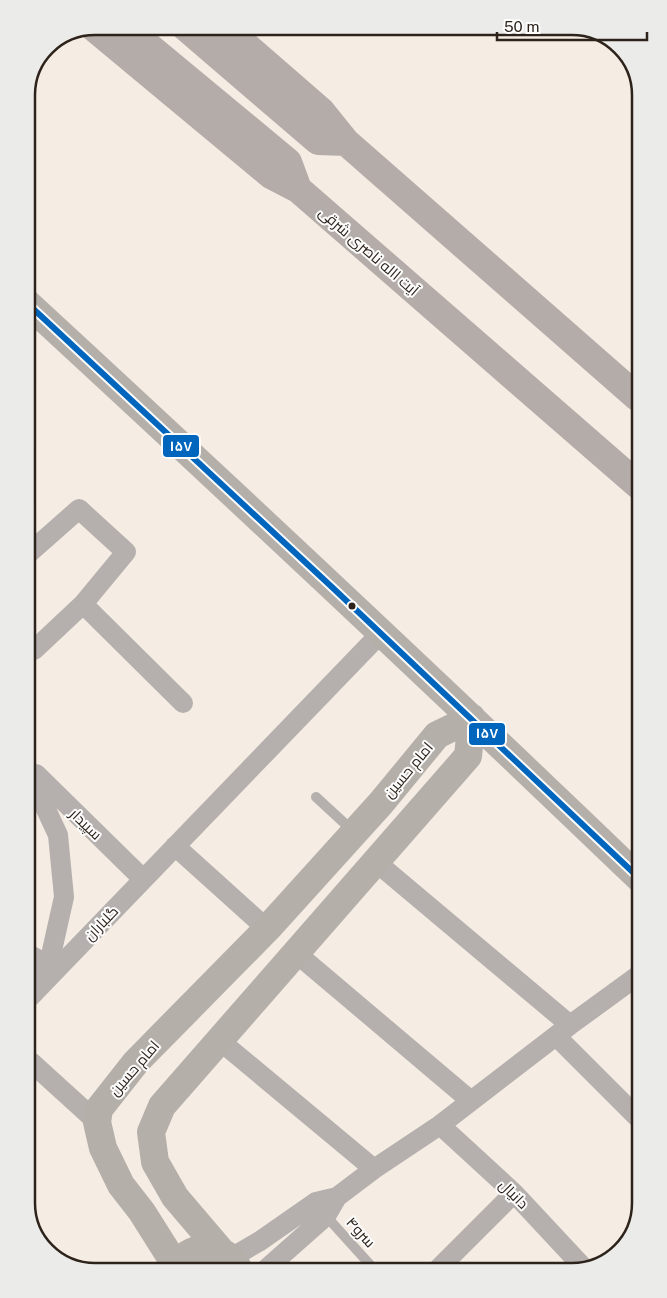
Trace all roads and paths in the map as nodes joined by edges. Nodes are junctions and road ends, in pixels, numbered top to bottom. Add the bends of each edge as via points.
1 (103, 35) edge
2 (135, 35) edge
3 (194, 35) edge
4 (233, 35) edge
5 (346, 142) junction
6 (298, 189) junction
7 (35, 310) edge
8 (632, 393) edge
9 (632, 480) edge
10 (35, 548) edge
11 (83, 604) junction
12 (381, 633) junction
13 (35, 649) edge
14 (183, 703) dead end
15 (472, 718) junction
16 (35, 774) edge
17 (35, 786) edge
18 (316, 797) dead end
19 (354, 833) junction
20 (175, 846) junction
21 (376, 862) junction
22 (632, 871) edge
23 (143, 879) junction
24 (267, 930) junction
25 (296, 953) junction
26 (38, 959) edge
27 (35, 973) edge
28 (632, 980) edge
29 (35, 991) edge
30 (563, 1030) junction
31 (219, 1040) junction
32 (35, 1066) edge
33 (470, 1101) junction
34 (632, 1111) edge
35 (97, 1122) junction
36 (440, 1125) junction
37 (374, 1169) junction
38 (514, 1193) junction
39 (338, 1197) junction
40 (326, 1216) junction
41 (230, 1260) edge
42 (579, 1262) edge
43 (173, 1263) edge
44 (179, 1263) edge
45 (273, 1263) edge
46 (369, 1263) edge
47 (444, 1263) edge

1 - 6 highway, آیت االه ناصری شرقی via 271,175
2 - 6 highway via 288,162
3 - 5 highway via 318,141
4 - 5 highway via 321,111
5 - 8 highway
6 - 9 highway, آیت االه ناصری شرقی
7 - 12 street
10 - 11 street via 79,509 126,552
11 - 13 street
11 - 14 street
12 - 15 street
12 - 20 street, گلباران
15 - 19 street, امام حسین via 437,736
15 - 21 street via 468,756
15 - 22 street
16 - 23 street, سپیدار
17 - 26 street via 58,835 64,897 51,955
18 - 19 lane
19 - 24 street, امام حسین
20 - 23 street, گلباران
20 - 24 street
21 - 25 street
21 - 30 street
23 - 29 street, گلباران
24 - 35 street, امام حسین via 136,1062 99,1109
25 - 31 street
25 - 33 street
26 - 27 street
28 - 30 street
30 - 33 street
30 - 34 street
31 - 37 street
31 - 41 street via 162,1106 151,1132 155,1162 175,1197
32 - 35 street
33 - 36 street
35 - 43 street via 103,1148 120,1185 142,1212
36 - 37 street
36 - 38 street, دانیال
37 - 39 street
38 - 42 street, دانیال
38 - 47 street
39 - 40 street
39 - 41 street via 316,1202
40 - 45 street
40 - 46 lane, سرو۴
41 - 44 street via 211,1248 201,1248

